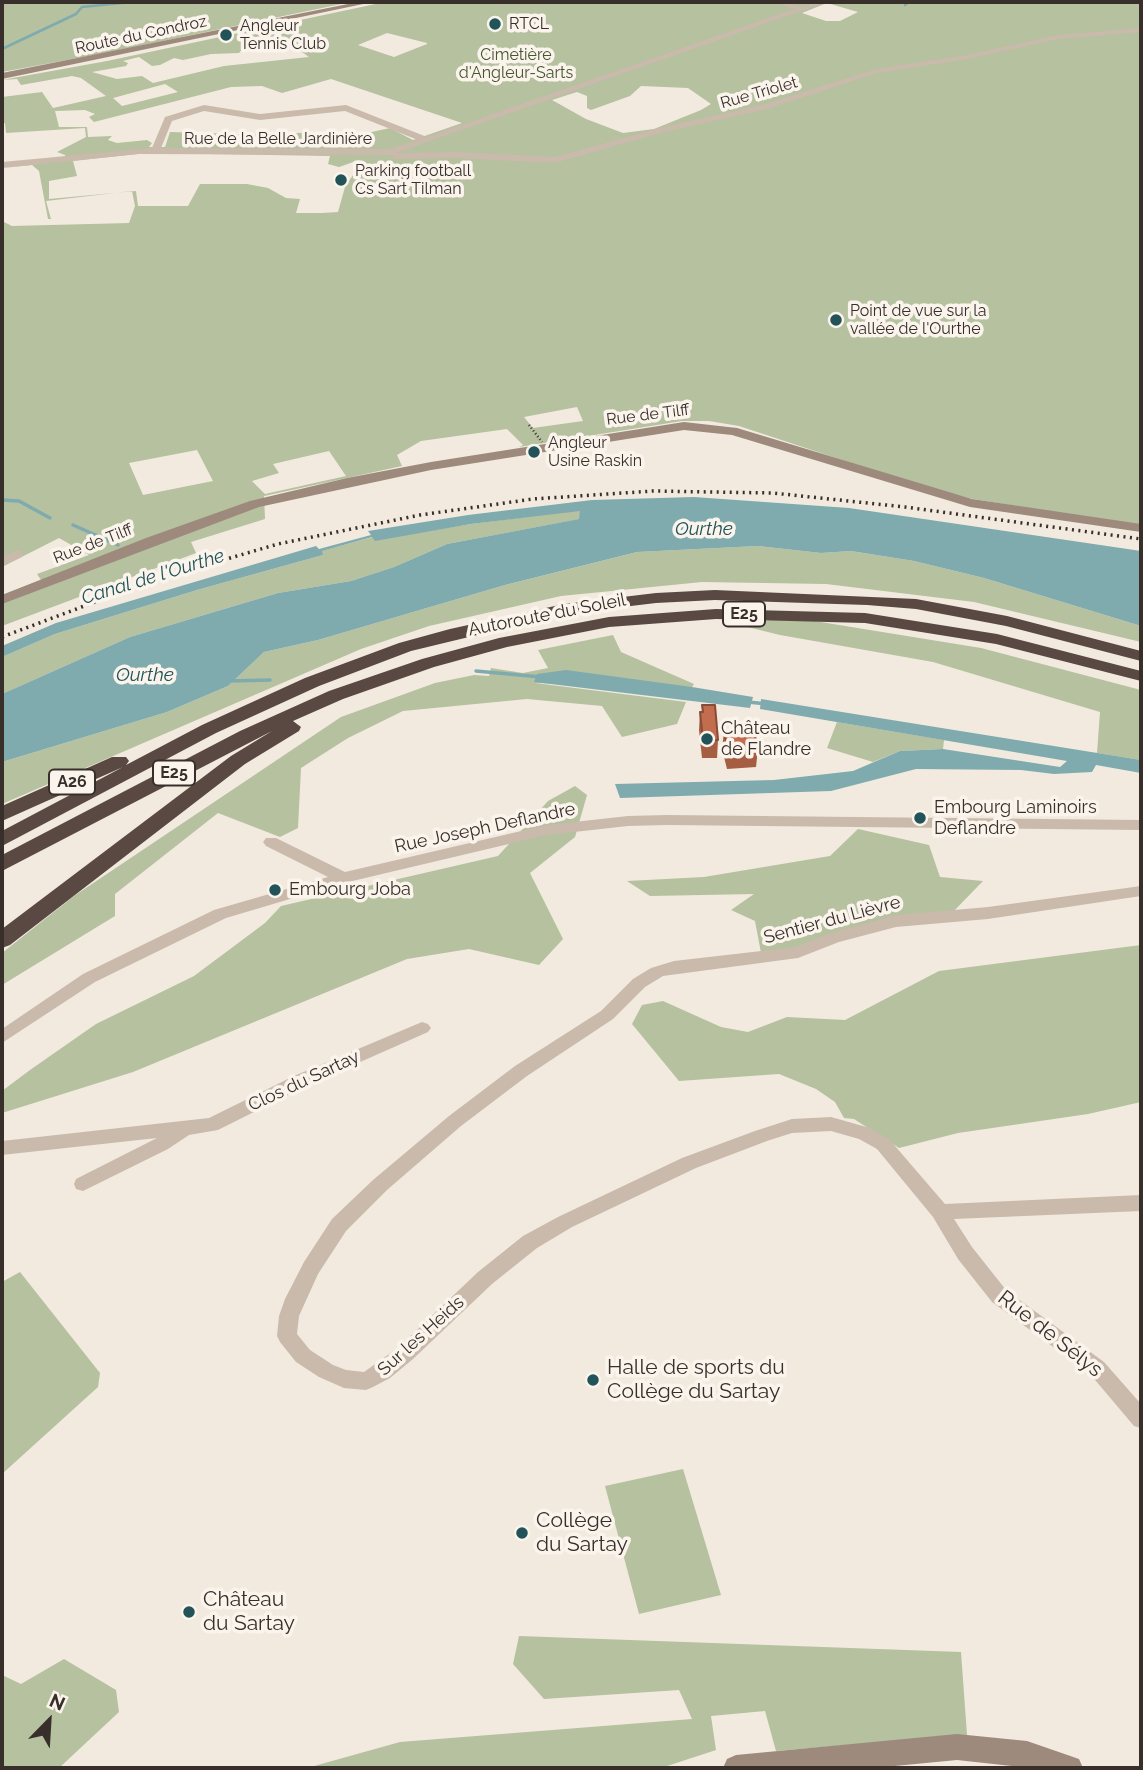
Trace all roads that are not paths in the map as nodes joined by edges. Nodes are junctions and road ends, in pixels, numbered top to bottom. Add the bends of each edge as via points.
1 (369, 2) edge
2 (776, 2) edge
3 (823, 2) edge
4 (802, 9) junction
5 (1141, 30) edge
6 (2, 76) edge
7 (427, 140) junction
8 (155, 152) junction
9 (382, 153) junction
10 (2, 165) edge
11 (1141, 528) edge
12 (18, 555) dead end
13 (2, 562) edge
14 (2, 600) edge
15 (1141, 656) edge
16 (1141, 676) edge
17 (350, 691) junction
18 (209, 729) junction
19 (2, 814) edge
20 (1141, 825) edge
21 (2, 839) edge
22 (271, 842) dead end
23 (2, 864) edge
24 (343, 878) junction
25 (1141, 891) edge
26 (2, 940) edge
27 (657, 972) joint
28 (422, 1028) dead end
29 (2, 1037) edge
30 (184, 1128) junction
31 (2, 1148) edge
32 (83, 1184) dead end
33 (1141, 1203) edge
34 (940, 1212) junction
35 (1141, 1419) edge
36 (1027, 1761) edge
37 (736, 1768) edge
38 (1070, 1768) edge

1 - 6 main road, Route du Condroz
2 - 4 street
3 - 4 street, Rue de la Belle Jardinière
4 - 7 street, Rue de la Belle Jardinière
5 - 9 street, Rue Triolet via 1059,37 876,71 779,102 555,160
7 - 8 street via 346,108 260,117 204,108 168,119
7 - 9 street, Rue de la Belle Jardinière
8 - 9 street, Rue de la Belle Jardinière
8 - 10 street, Rue de la Belle Jardinière
11 - 14 main road, Rue de Tilff via 970,503 733,431 684,426 431,466 255,505
12 - 13 street
15 - 18 highway, Autoroute du Soleil / E25 via 1006,621 916,604 764,594 656,598 540,613 428,640 325,677
16 - 17 highway, Autoroute du Soleil / E25 via 997,639 911,624 815,615 716,614 609,622 533,635 428,663
17 - 23 highway, Autoroute du Soleil / E25 via 247,735
17 - 26 highway via 237,760
18 - 19 highway, A26 via 142,751
18 - 21 highway, Autoroute du Soleil / E25
20 - 24 street, Rue Joseph Deflandre via 628,821 547,831
22 - 24 street
24 - 29 street, Rue Joseph Deflandre via 201,923 89,978
25 - 27 street, Sentier du Lièvre via 896,921 798,952
27 - 34 street, Sur les Heids via 639,982 607,1015 455,1121 339,1225 289,1316 287,1336 303,1356 344,1379 366,1381 383,1373 530,1242 689,1163 792,1126 831,1124 883,1144
28 - 30 street, Clos du Sartay via 212,1125
30 - 31 street, Clos du Sartay
30 - 32 street, Clos du Sartay
33 - 34 street
34 - 35 street, Rue de Sélys via 999,1296 1097,1368
36 - 37 main road via 957,1747
36 - 38 main road

